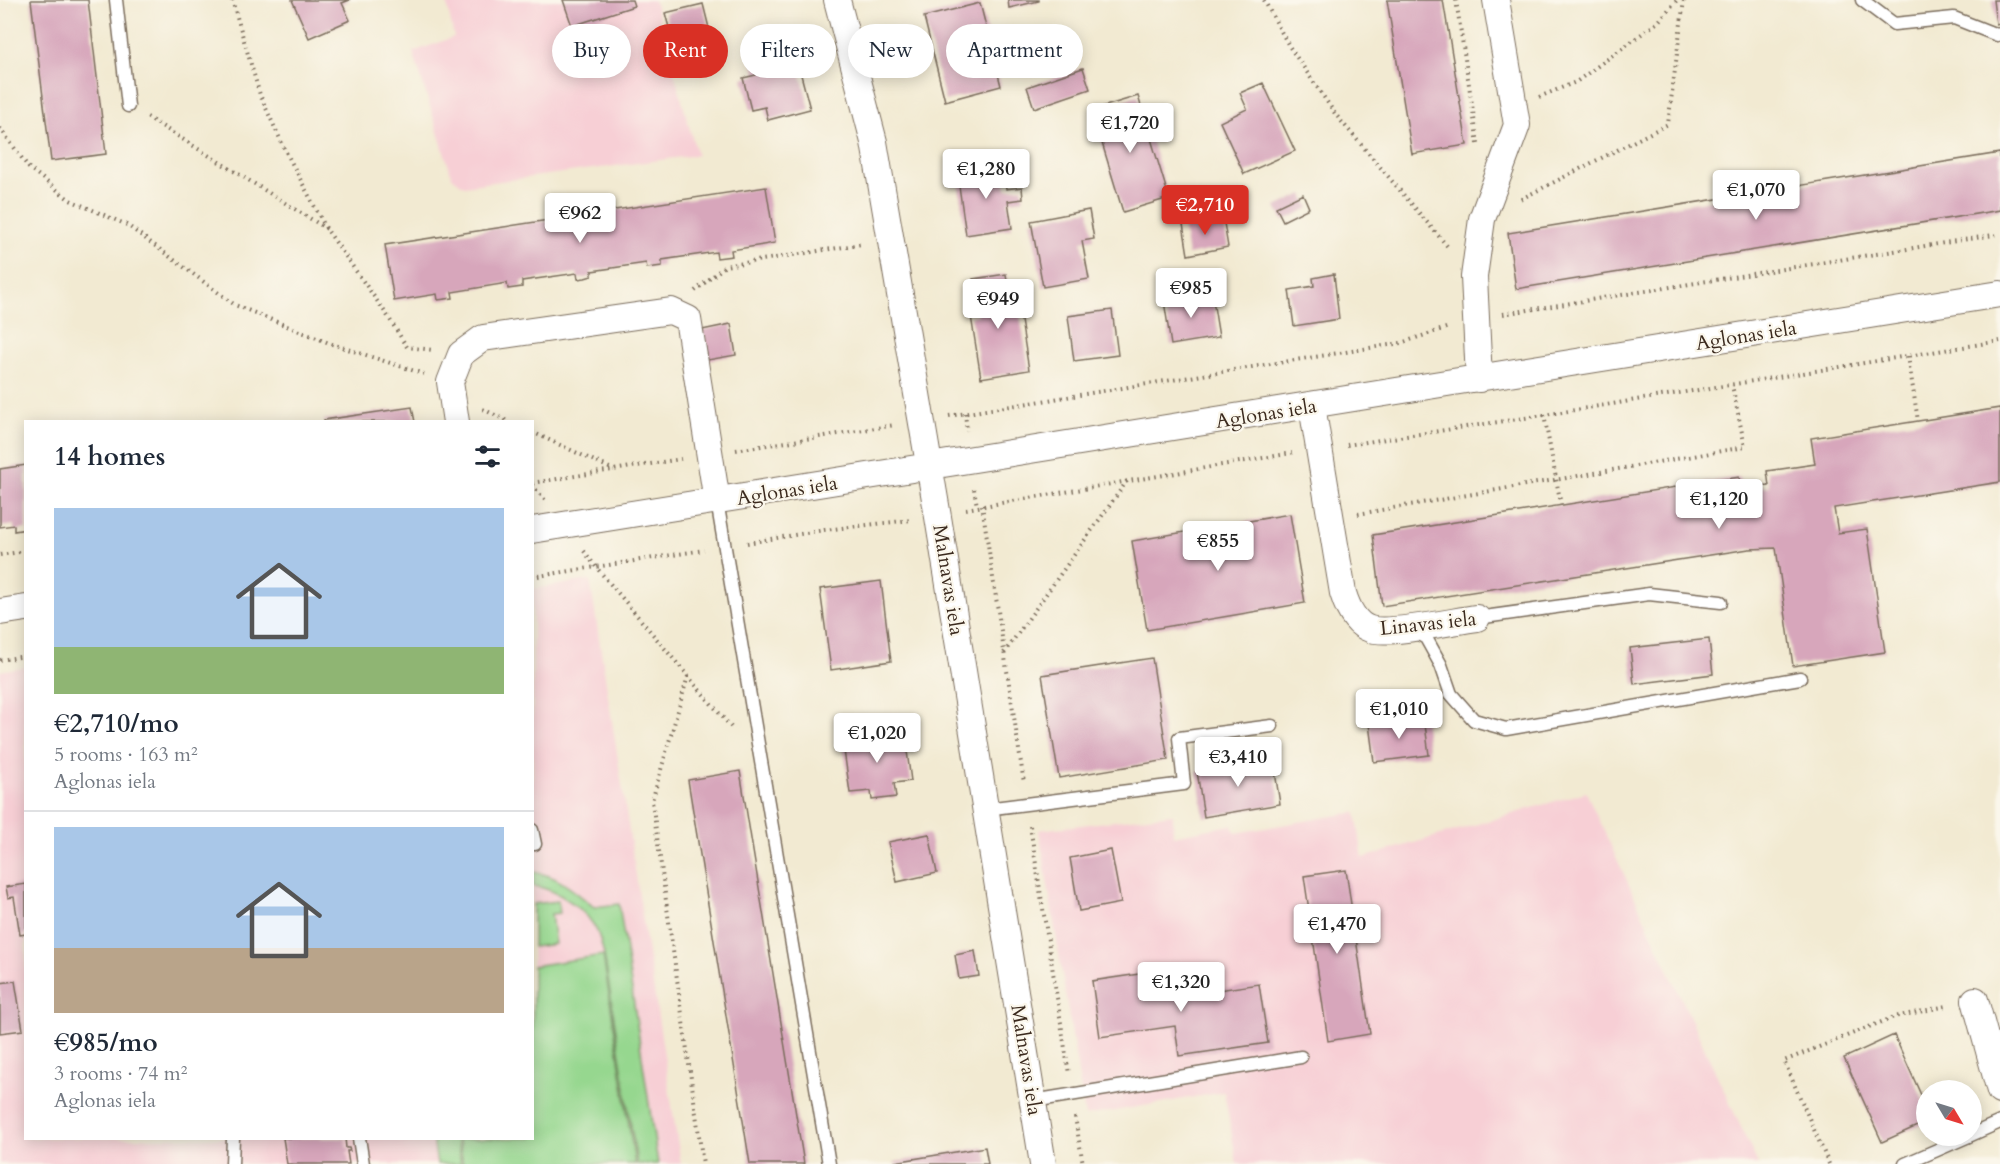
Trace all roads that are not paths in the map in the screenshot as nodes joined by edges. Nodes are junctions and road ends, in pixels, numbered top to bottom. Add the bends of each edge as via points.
1 (116, 0) edge
2 (837, 0) edge
3 (1496, 0) edge
4 (1862, 0) edge
5 (2000, 34) edge
6 (128, 106) road end
7 (2000, 294) edge
8 (1479, 379) junction
9 (1312, 406) junction
10 (456, 420) edge
11 (929, 467) junction
12 (717, 501) junction
13 (534, 530) edge
14 (1721, 602) dead end
15 (24, 608) edge
16 (0, 612) edge
17 (1477, 618) joint
18 (1407, 628) junction
19 (1800, 678) dead end
20 (1272, 726) dead end
21 (986, 809) junction
22 (1975, 1000) road end
23 (1301, 1057) dead end
24 (2000, 1091) edge
25 (1033, 1101) junction
26 (2000, 1122) edge
27 (1982, 1130) edge
28 (233, 1140) edge
29 (359, 1140) edge
30 (1945, 1146) edge
31 (232, 1164) edge
32 (363, 1164) edge
33 (829, 1164) edge
34 (1043, 1164) edge
35 (1905, 1164) edge

1 - 6 lane
2 - 11 street, Malnavas iela via 874,142
3 - 8 street via 1517,125 1482,219 1474,277
4 - 5 lane via 1894,24 1953,18
7 - 8 street, Aglonas iela
8 - 9 street, Aglonas iela
9 - 11 street, Aglonas iela
9 - 18 street, Linavas iela via 1343,593 1350,612 1368,629
10 - 12 street via 450,382 461,354 483,338 671,311 688,319
11 - 12 street, Aglonas iela
11 - 21 street, Malnavas iela
12 - 13 street, Aglonas iela
12 - 33 lane
14 - 17 lane, Linavas iela via 1649,594
15 - 16 street
17 - 18 street, Linavas iela
18 - 19 lane via 1426,638 1451,694 1474,720 1506,729
20 - 21 lane via 1179,738 1185,784
21 - 25 street, Malnavas iela
22 - 24 street
23 - 25 lane
25 - 34 street, Malnavas iela
26 - 27 lane
28 - 31 lane
29 - 32 lane
30 - 35 lane

